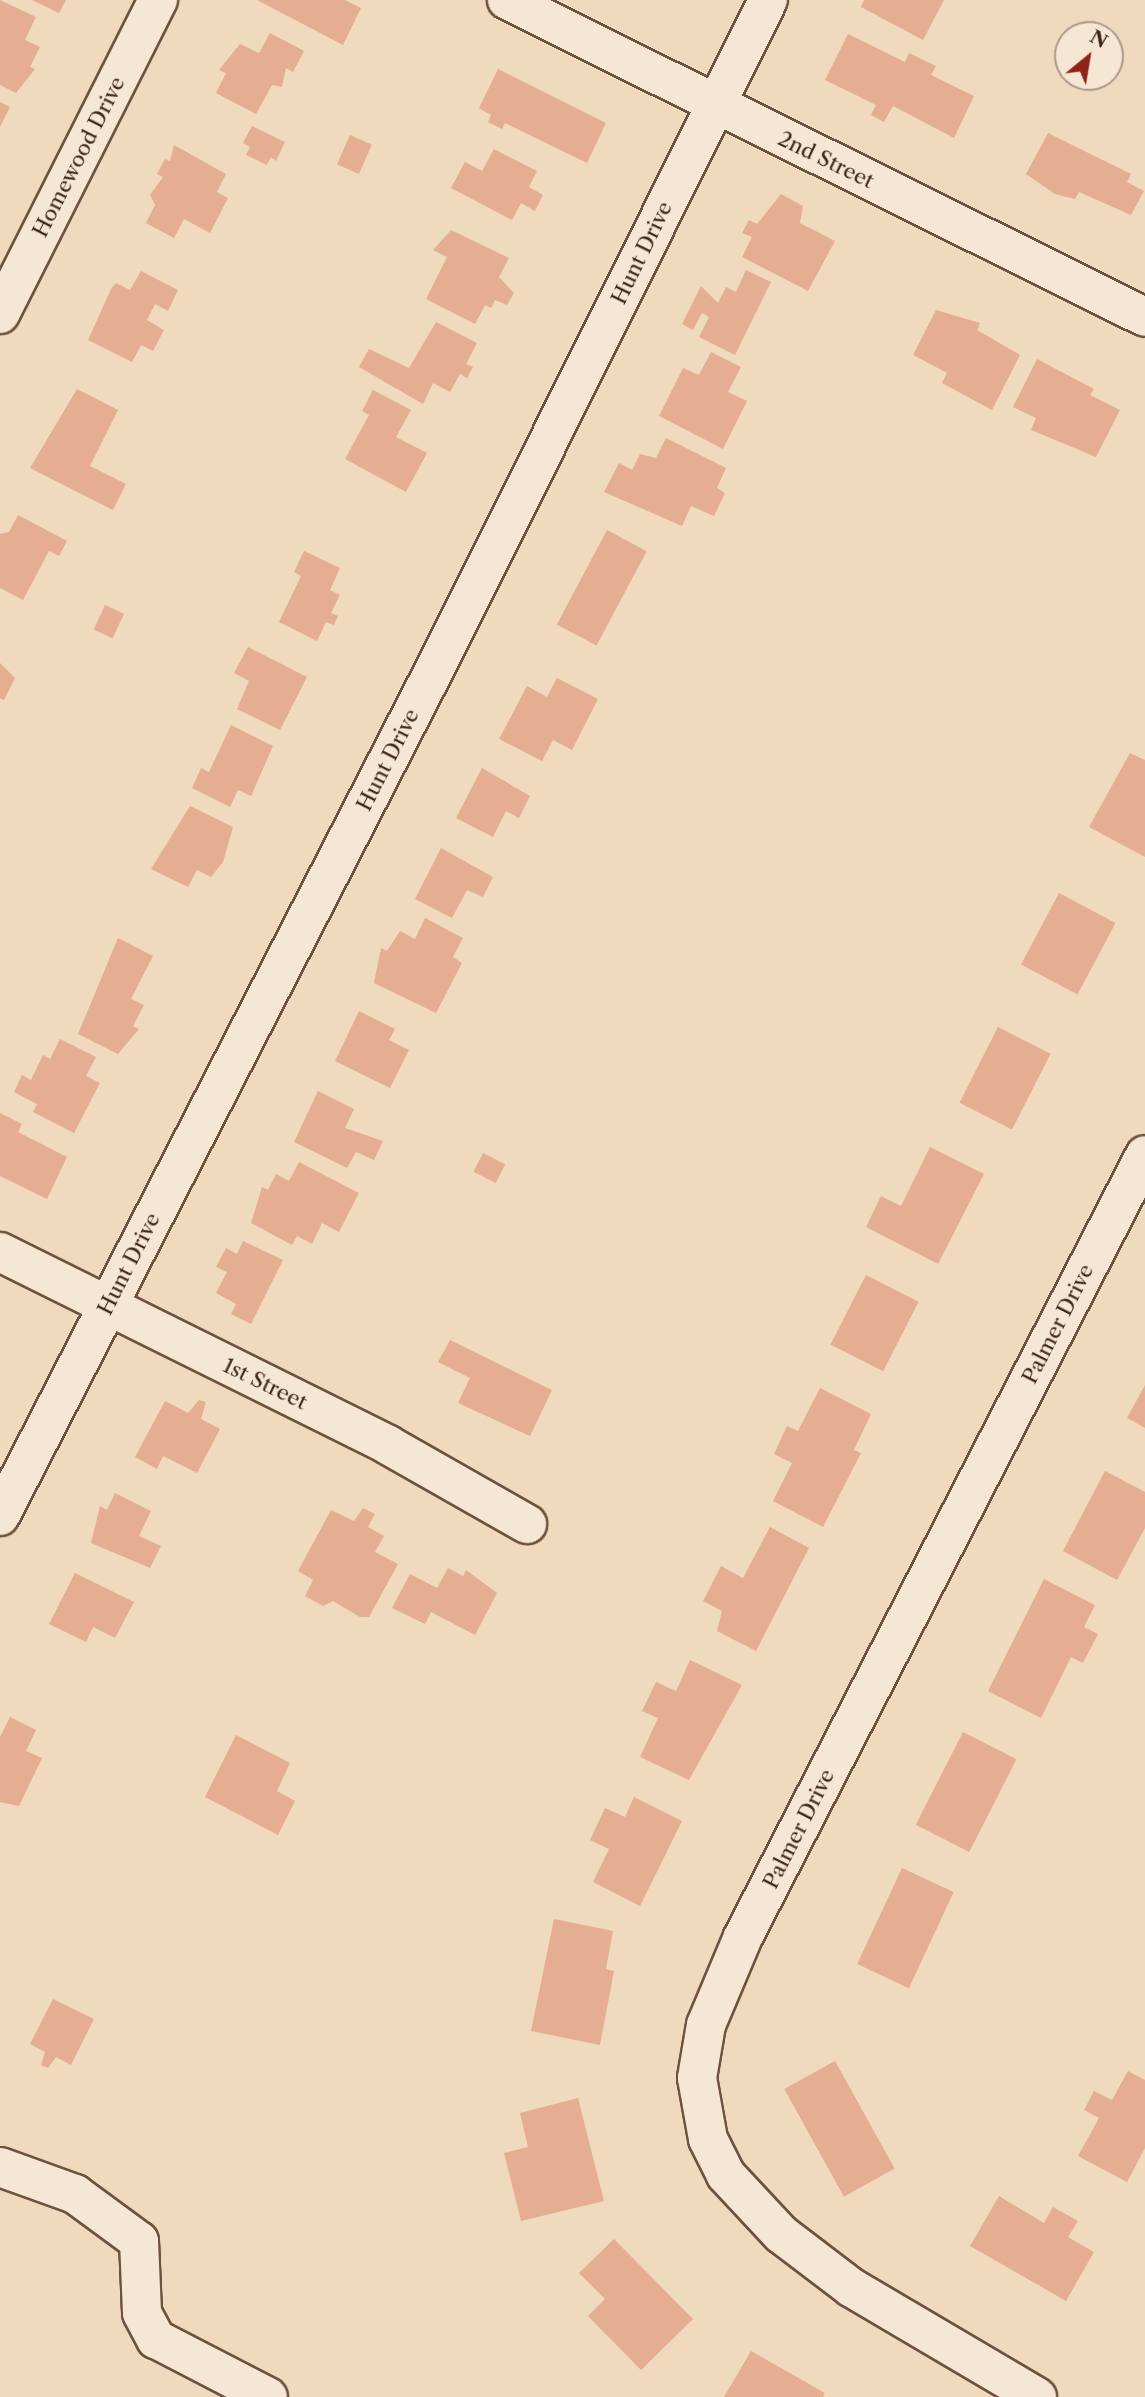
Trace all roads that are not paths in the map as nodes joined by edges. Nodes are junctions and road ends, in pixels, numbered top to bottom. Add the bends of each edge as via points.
1 (158, 0) edge
2 (507, 0) edge
3 (768, 0) edge
4 (716, 106) junction
5 (0, 314) edge
6 (1145, 317) edge
7 (1141, 1172) edge
8 (0, 1252) edge
9 (107, 1306) junction
10 (0, 1516) edge
11 (527, 1524) dead end
12 (0, 2167) edge
13 (268, 2397) edge
14 (1037, 2397) edge

1 - 5 street, Homewood Drive
2 - 4 street, 2nd Street
3 - 4 street, Hunt Drive
4 - 6 street, 2nd Street
4 - 9 street, Hunt Drive
7 - 14 street, Palmer Drive via 743,1937 706,2025 698,2078 708,2139 726,2175 781,2234 852,2288
8 - 9 street, 1st Street
9 - 10 street, Hunt Drive
9 - 11 street, 1st Street via 388,1445
12 - 13 street via 75,2194 139,2241 142,2313 156,2339

